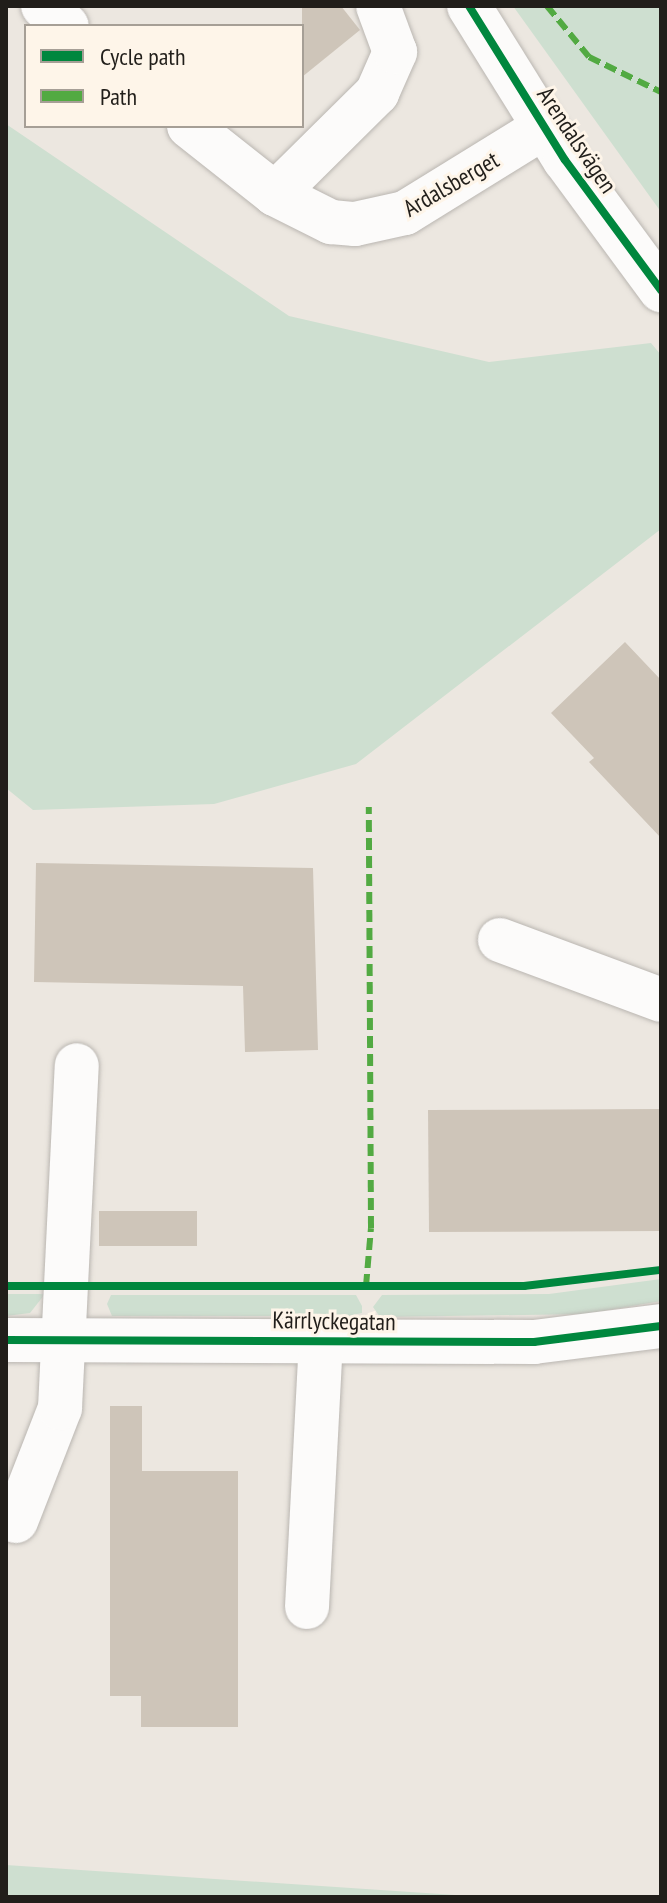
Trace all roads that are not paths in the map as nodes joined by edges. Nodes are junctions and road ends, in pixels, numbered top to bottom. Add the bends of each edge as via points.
1 (43, 6) edge
2 (378, 6) edge
3 (469, 6) edge
4 (65, 24) edge
5 (544, 127) junction
6 (192, 128) edge
7 (275, 194) junction
8 (661, 290) edge
9 (500, 940) dead end
10 (661, 1000) edge
11 (77, 1065) dead end
12 (661, 1326) edge
13 (63, 1339) junction
14 (6, 1340) edge
15 (321, 1341) junction
16 (16, 1521) dead end
17 (307, 1607) dead end

1 - 4 street
2 - 7 street via 395,52 377,93
3 - 5 street, Arendalsvägen
5 - 7 street, Ardalsberget via 448,190 379,221 331,222
5 - 8 street, Arendalsvägen
6 - 7 street, Ardalsberget
9 - 10 street
11 - 13 street
12 - 15 street, Kärrlyckegatan via 534,1342
13 - 14 street, Kärrlyckegatan
13 - 15 street, Kärrlyckegatan
13 - 16 street via 60,1408
15 - 17 street

